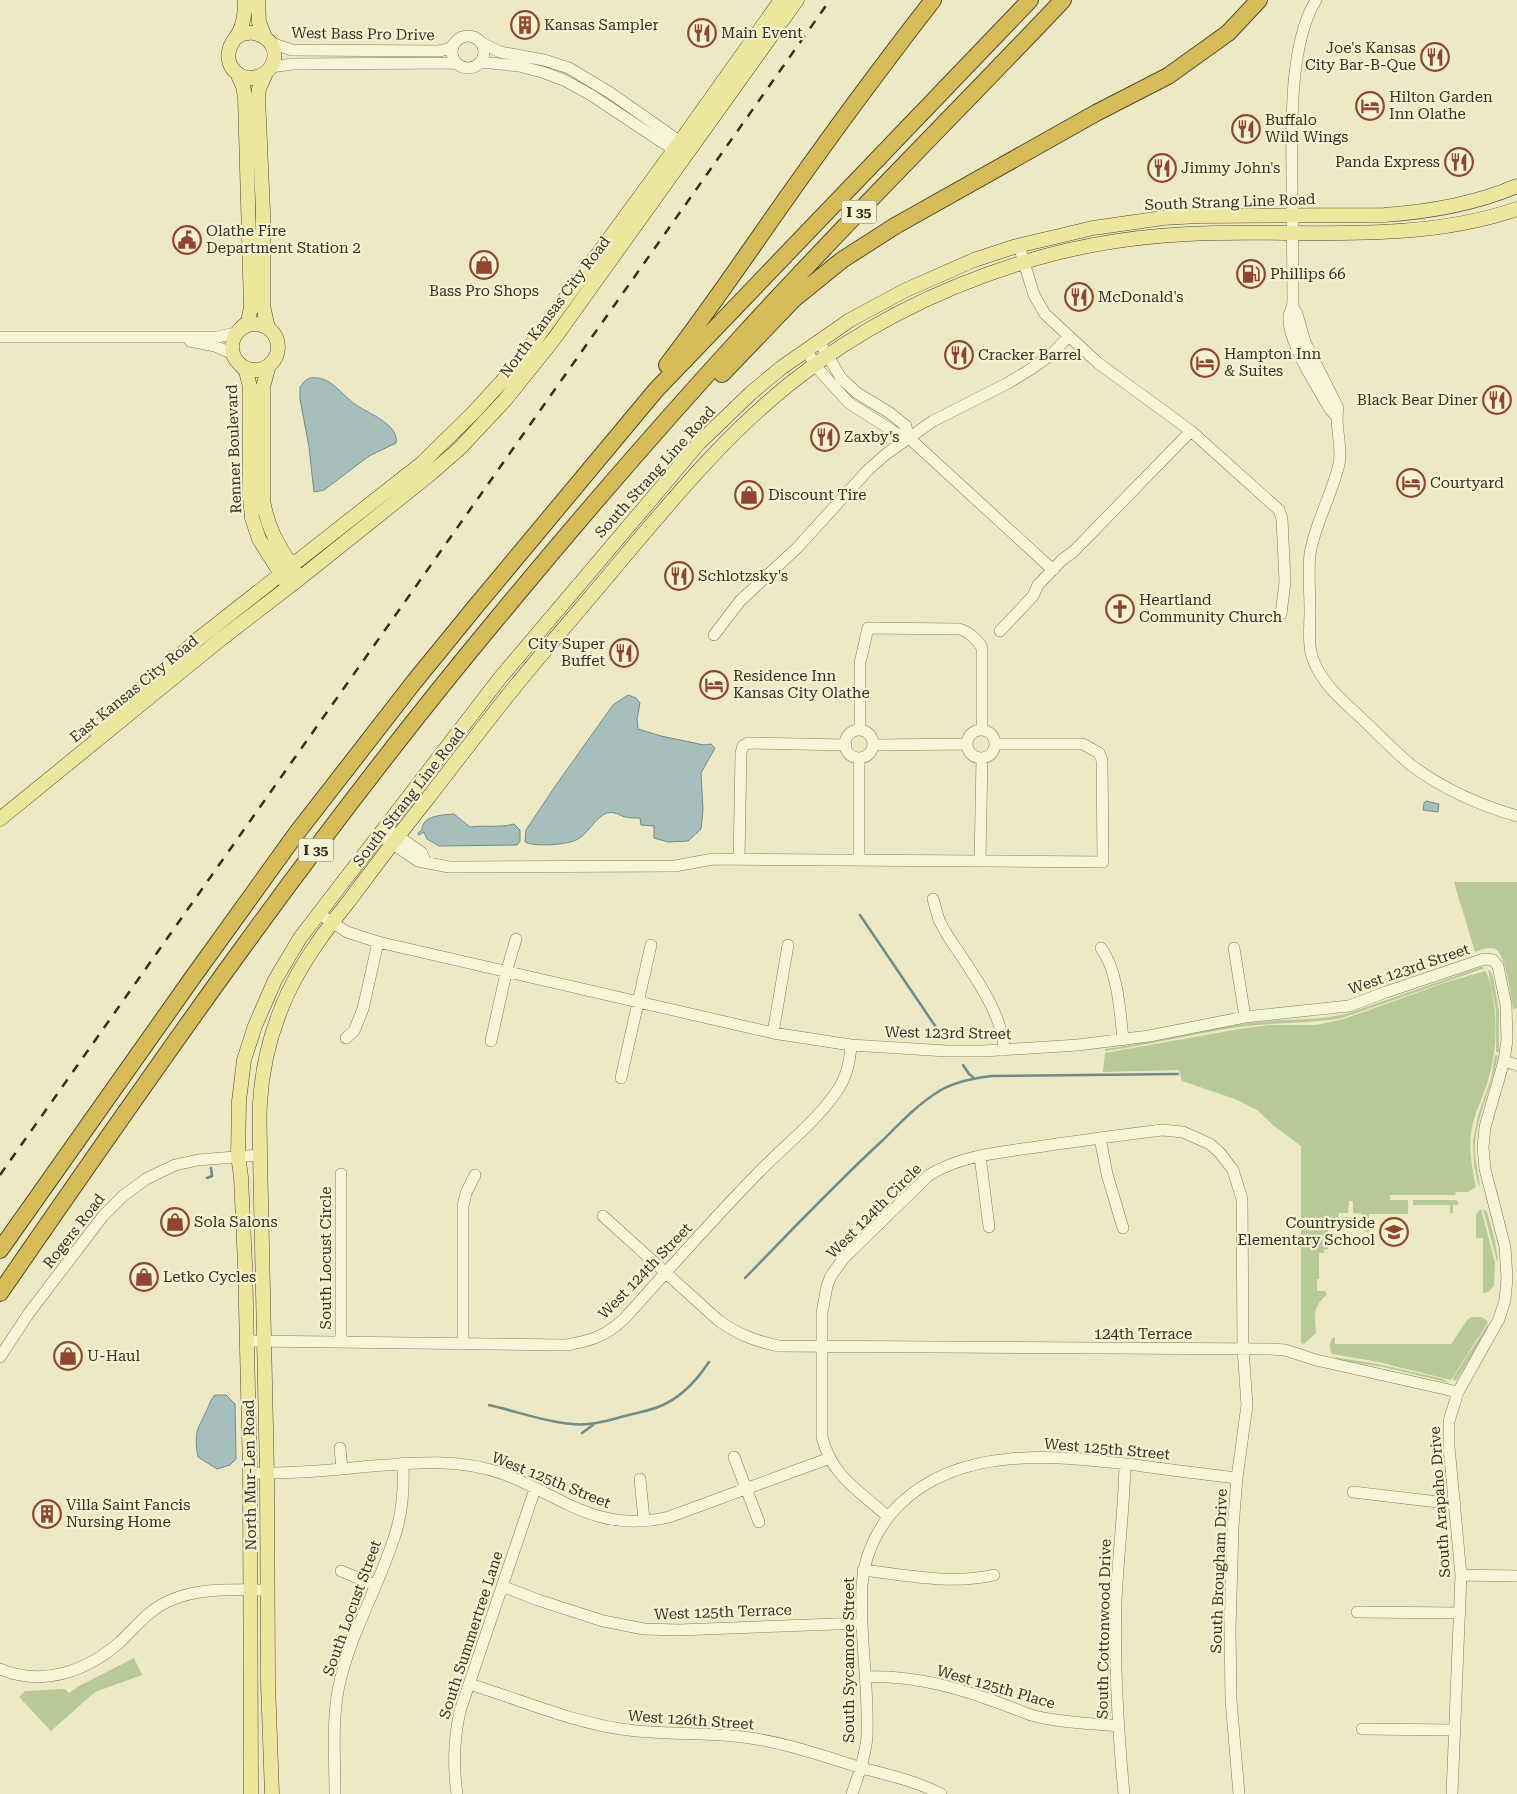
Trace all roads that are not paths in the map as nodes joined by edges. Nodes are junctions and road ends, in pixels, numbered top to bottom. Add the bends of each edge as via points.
1 (244, 0) edge
2 (258, 0) edge
3 (781, 0) edge
4 (797, 0) edge
5 (933, 0) edge
6 (1030, 0) edge
7 (1063, 0) edge
8 (1259, 0) edge
9 (1316, 0) edge
10 (237, 37) junction
11 (268, 40) junction
12 (480, 42) junction
13 (454, 44) junction
14 (480, 62) junction
15 (456, 63) junction
16 (268, 70) junction
17 (237, 73) junction
18 (683, 150) junction
19 (1517, 186) edge
20 (1517, 210) edge
21 (1292, 216) junction
22 (1292, 233) junction
23 (1019, 246) junction
24 (1024, 262) junction
25 (268, 328) junction
26 (238, 331) junction
27 (1069, 336) junction
28 (0, 337) edge
29 (166, 337) junction
30 (819, 341) junction
31 (806, 350) junction
32 (828, 355) junction
33 (236, 359) junction
34 (815, 364) junction
35 (269, 365) junction
36 (656, 390) junction
37 (659, 428) junction
38 (1191, 431) junction
39 (908, 437) junction
40 (286, 570) junction
41 (1053, 570) junction
42 (294, 583) junction
43 (1280, 614) dead end
44 (1000, 631) dead end
45 (714, 635) dead end
46 (860, 730) junction
47 (982, 730) junction
48 (846, 744) junction
49 (967, 744) junction
50 (996, 744) junction
51 (873, 745) junction
52 (859, 758) junction
53 (982, 758) junction
54 (0, 806) edge
55 (1517, 816) edge
56 (0, 818) edge
57 (381, 830) junction
58 (395, 840) junction
59 (739, 860) junction
60 (859, 860) junction
61 (980, 861) junction
62 (933, 899) dead end
63 (318, 913) junction
64 (332, 923) junction
65 (516, 939) dead end
66 (378, 942) junction
67 (651, 945) dead end
68 (788, 945) dead end
69 (1101, 948) dead end
70 (1234, 948) dead end
71 (1493, 960) joint
72 (506, 973) junction
73 (637, 1003) junction
74 (1245, 1017) junction
75 (772, 1033) junction
76 (346, 1038) dead end
77 (1123, 1040) junction
78 (491, 1041) dead end
79 (852, 1045) junction
80 (1004, 1050) junction
81 (1504, 1061) junction
82 (1517, 1065) edge
83 (621, 1078) dead end
84 (1100, 1138) junction
85 (260, 1155) junction
86 (238, 1156) junction
87 (980, 1156) junction
88 (341, 1174) dead end
89 (475, 1175) dead end
90 (603, 1216) dead end
91 (989, 1227) dead end
92 (1123, 1228) dead end
93 (0, 1250) edge
94 (666, 1273) junction
95 (0, 1292) edge
96 (247, 1341) junction
97 (264, 1341) junction
98 (341, 1342) junction
99 (463, 1344) junction
100 (822, 1347) junction
101 (1243, 1349) junction
102 (0, 1357) edge
103 (1458, 1392) junction
104 (340, 1448) dead end
105 (734, 1457) dead end
106 (830, 1458) junction
107 (403, 1463) junction
108 (1125, 1464) junction
109 (342, 1469) junction
110 (250, 1473) junction
111 (267, 1474) junction
112 (1237, 1478) junction
113 (640, 1479) dead end
114 (535, 1489) junction
115 (747, 1490) junction
116 (1353, 1492) dead end
117 (1455, 1504) junction
118 (888, 1517) junction
119 (644, 1520) junction
120 (759, 1522) dead end
121 (864, 1570) junction
122 (340, 1571) dead end
123 (994, 1575) dead end
124 (1461, 1575) junction
125 (1517, 1576) edge
126 (375, 1585) junction
127 (502, 1586) junction
128 (250, 1590) junction
129 (267, 1590) junction
130 (1357, 1612) dead end
131 (1460, 1613) junction
132 (862, 1623) junction
133 (0, 1669) edge
134 (865, 1678) junction
135 (469, 1684) junction
136 (1118, 1726) junction
137 (1362, 1729) dead end
138 (1454, 1730) junction
139 (860, 1767) junction
140 (251, 1794) edge
141 (272, 1794) edge
142 (335, 1794) edge
143 (457, 1794) edge
144 (852, 1794) edge
145 (941, 1794) edge
146 (1124, 1794) edge
147 (1239, 1794) edge
148 (1452, 1794) edge

1 - 10 main road via 243,22
2 - 11 main road via 259,22
3 - 18 main road, North Kansas City Road
4 - 18 main road, North Kansas City Road
5 - 36 highway via 835,129 660,374
6 - 36 highway, I 35
7 - 37 highway, I 35 via 827,245
8 - 37 highway via 1228,33 1168,76 895,226 842,260 794,299 675,423
9 - 21 street via 1306,22 1294,82
10 - 11 main road via 251,32
10 - 17 main road via 228,56
11 - 13 street, West Bass Pro Drive via 292,50 420,51 449,49
11 - 16 main road via 274,55
12 - 13 street via 467,36
12 - 14 street via 484,52
12 - 18 street via 500,52 569,68 612,94
13 - 15 street via 451,54
14 - 15 street via 471,68
14 - 18 street via 519,66 564,80
15 - 16 street, West Bass Pro Drive via 292,64
16 - 17 main road via 252,78
16 - 25 main road via 258,97 263,306
17 - 26 main road via 244,86 245,97 251,306 248,322
18 - 40 main road, North Kansas City Road via 516,366 474,412 420,464
18 - 42 main road, North Kansas City Road via 554,339 501,405 428,476
19 - 21 main road, South Strang Line Road via 1479,200 1414,213
20 - 22 main road, South Strang Line Road via 1487,219 1426,229 1386,233
21 - 22 street
21 - 23 main road, South Strang Line Road via 1163,218 1093,228
22 - 24 main road, South Strang Line Road via 1159,236 1082,248
22 - 55 street via 1293,307 1289,314 1290,328 1297,348 1336,416 1340,440 1340,461 1310,555 1310,635 1315,665 1330,688 1411,764 1472,801
23 - 24 street
23 - 30 main road, South Strang Line Road via 974,260 930,279 850,320
24 - 27 street via 1034,296 1045,314
24 - 32 main road, South Strang Line Road via 921,302
25 - 26 main road via 254,324
25 - 35 main road via 274,334 278,347
26 - 29 street via 224,336
26 - 33 main road via 232,347
27 - 38 street via 1098,363
27 - 39 street via 1032,369
28 - 29 street
29 - 33 street via 215,346
30 - 31 main road, South Strang Line Road
30 - 32 street
31 - 34 street
31 - 57 main road, South Strang Line Road via 751,393 699,443 500,678
32 - 34 main road, South Strang Line Road
32 - 39 street via 841,378 857,393 906,426
33 - 35 main road via 244,367 257,370
33 - 40 main road, Renner Boulevard via 246,372 250,387 252,518 259,539
34 - 39 street via 849,403 896,433
34 - 58 main road, South Strang Line Road via 738,428 665,508 513,689
35 - 40 main road, Renner Boulevard via 263,387 263,499 271,533
36 - 93 highway, I 35 via 414,682 296,834
37 - 95 highway, I 35 via 492,625 364,786 241,951
38 - 41 street
38 - 43 street via 1279,510 1285,582
39 - 41 street
39 - 45 street via 868,470 797,548 740,601
40 - 42 main road, Renner Boulevard
40 - 54 main road, East Kansas City Road via 197,640 102,724
41 - 44 street
42 - 56 main road, East Kansas City Road
46 - 47 street via 860,663 868,628 959,629 979,643 982,648
46 - 48 street via 848,736
46 - 51 street via 871,737
47 - 49 street via 971,734
47 - 50 street via 992,735
48 - 52 street via 848,752
48 - 59 street via 748,743 743,746 740,753
49 - 51 street
49 - 53 street via 970,753
50 - 53 street via 990,755
50 - 61 street via 1083,744 1099,753 1102,760 1103,862
51 - 52 street via 869,754
52 - 60 street
53 - 61 street
57 - 58 street
57 - 63 main road, South Strang Line Road
58 - 59 street via 418,861 449,867 675,866 713,859
58 - 64 main road, South Strang Line Road
59 - 60 street
60 - 61 street
62 - 80 street via 946,933 996,1013
63 - 64 street, West 123rd Street
63 - 86 main road, South Strang Line Road via 275,980 252,1034 241,1078
64 - 66 street, West 123rd Street via 347,932
64 - 85 main road, South Strang Line Road via 293,983 272,1035 262,1081
65 - 72 street
66 - 72 street, West 123rd Street
66 - 76 street via 363,1009 354,1031
67 - 73 street
68 - 75 street
69 - 77 street via 1114,976
70 - 74 street
71 - 74 street, West 123rd Street via 1484,959 1349,1006
71 - 81 street, South Arapaho Drive via 1498,966 1506,1005
72 - 73 street, West 123rd Street
72 - 78 street
73 - 75 street, West 123rd Street
73 - 83 street
74 - 77 street, West 123rd Street
75 - 79 street, West 123rd Street
77 - 80 street, West 123rd Street
79 - 80 street, West 123rd Street via 947,1051
79 - 94 street, West 124th Street via 845,1077 826,1106 758,1173
81 - 82 street
81 - 103 street, South Arapaho Drive via 1485,1127 1483,1147 1485,1169 1504,1247 1505,1300 1496,1327
84 - 87 street, West 124th Circle
84 - 92 street
84 - 101 street, West 124th Circle via 1162,1130 1183,1132 1210,1144 1228,1162 1242,1199
85 - 86 street, Rogers Road
85 - 97 main road, North Mur-Len Road
86 - 96 main road, North Mur-Len Road
86 - 102 street, Rogers Road via 175,1165 146,1179 123,1196 103,1216 29,1313
87 - 91 street
87 - 100 street, West 124th Circle via 952,1163 929,1175 843,1259 831,1276 824,1296
88 - 98 street, South Locust Circle
89 - 99 street via 463,1206
90 - 94 street, 124th Terrace
94 - 99 street, West 124th Street via 616,1326 587,1341 566,1345
94 - 100 street, 124th Terrace via 733,1331 779,1346
96 - 97 street, West 124th Street
96 - 110 main road, North Mur-Len Road
97 - 98 street, West 124th Street
97 - 111 main road, North Mur-Len Road
98 - 99 street, West 124th Street
100 - 101 street, 124th Terrace
100 - 106 street via 822,1437
101 - 103 street, 124th Terrace via 1285,1350
101 - 112 street, South Brougham Drive via 1247,1418
103 - 117 street, South Arapaho Drive via 1449,1421
104 - 109 street
105 - 115 street
106 - 115 street, West 125th Street
106 - 118 street via 844,1480
107 - 109 street, West 125th Street
107 - 114 street, West 125th Street via 472,1465 504,1474
107 - 126 street, South Locust Street via 399,1521
108 - 112 street, West 125th Street
108 - 118 street, West 125th Street via 1074,1459 1003,1459 970,1465 919,1488
108 - 136 street, South Cottonwood Drive via 1116,1604
109 - 111 street, West 125th Street
110 - 111 street, West 125th Street
110 - 128 main road, North Mur-Len Road
111 - 129 main road, North Mur-Len Road
112 - 147 street, South Brougham Drive via 1230,1628 1231,1700
113 - 119 street
114 - 119 street, West 125th Street via 600,1518 626,1522
114 - 127 street, South Summertree Lane
115 - 119 street, West 125th Street via 669,1517
115 - 120 street
116 - 117 street
117 - 124 street, South Arapaho Drive
118 - 121 street, South Sycamore Street via 872,1543
121 - 123 street via 960,1580
121 - 132 street, South Sycamore Street
122 - 126 street
124 - 125 street
124 - 131 street, South Arapaho Drive
126 - 142 street, South Locust Street via 340,1678 336,1707
127 - 132 street, West 125th Terrace via 603,1621 644,1629
127 - 135 street, South Summertree Lane
128 - 129 street
128 - 133 street via 209,1590 170,1600 141,1619 102,1657 74,1671 33,1676
128 - 140 main road, North Mur-Len Road
129 - 141 main road, North Mur-Len Road
130 - 131 street
131 - 138 street, South Arapaho Drive
132 - 134 street, South Sycamore Street
134 - 136 street, West 125th Place via 886,1677 936,1684 1039,1716
134 - 139 street, South Sycamore Street via 867,1736
135 - 139 street, West 126th Street via 584,1722 640,1732 758,1739
135 - 143 street, South Summertree Lane via 455,1739
136 - 146 street, South Cottonwood Drive
137 - 138 street
138 - 148 street, South Arapaho Drive
139 - 144 street, South Sycamore Street
139 - 145 street, West 126th Street

